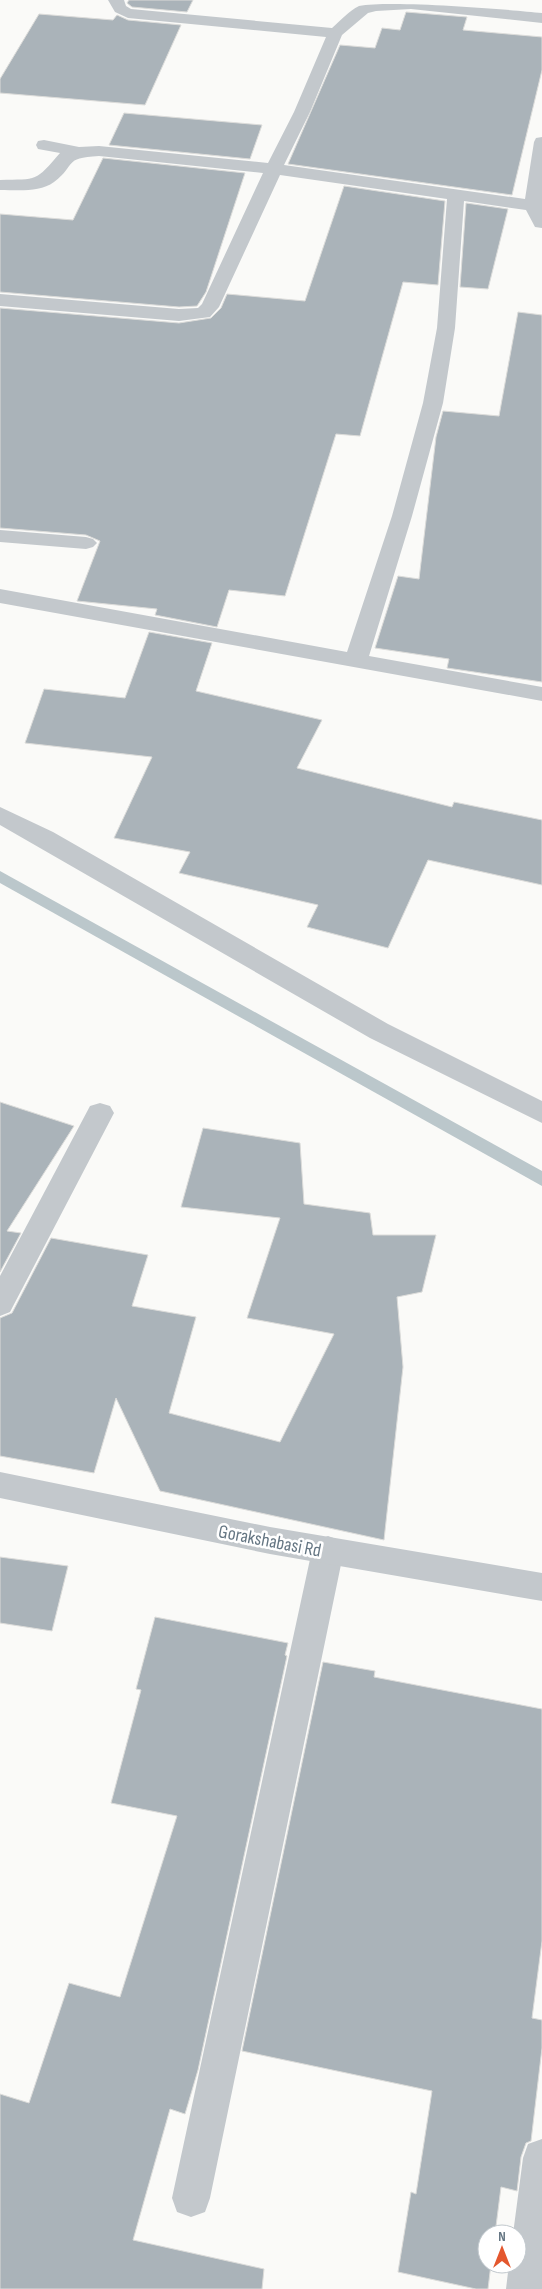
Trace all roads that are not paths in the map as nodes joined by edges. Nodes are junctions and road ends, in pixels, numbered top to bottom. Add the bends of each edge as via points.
1 (116, 0) edge
2 (542, 18) edge
3 (335, 33) junction
4 (542, 142) edge
5 (44, 144) dead end
6 (79, 152) junction
7 (275, 169) junction
8 (0, 185) edge
9 (456, 195) junction
10 (537, 207) edge
11 (542, 224) edge
12 (0, 300) edge
13 (1, 538) edge
14 (86, 543) dead end
15 (0, 596) edge
16 (356, 660) junction
17 (542, 694) edge
18 (0, 815) edge
19 (100, 1113) dead end
20 (542, 1113) edge
21 (0, 1304) edge
22 (0, 1485) edge
23 (328, 1550) junction
24 (542, 1587) edge
25 (542, 2158) edge
26 (191, 2198) dead end
27 (526, 2289) edge

1 - 3 street via 120,9 128,13
2 - 3 street via 411,4 374,6 363,10
3 - 7 street
4 - 10 street
5 - 6 street
6 - 7 street via 99,151
6 - 8 street via 66,157 48,178 35,184
7 - 9 street
7 - 12 street via 210,307 203,313 179,314
9 - 10 street
9 - 16 street via 446,328 433,403 402,516
10 - 11 street
13 - 14 street
15 - 16 street
16 - 17 street
18 - 20 street via 53,842 379,1031
19 - 21 street
22 - 23 street, Gorakshabasi Rd via 98,1507
23 - 24 street, Gorakshabasi Rd
23 - 26 street
25 - 27 street

